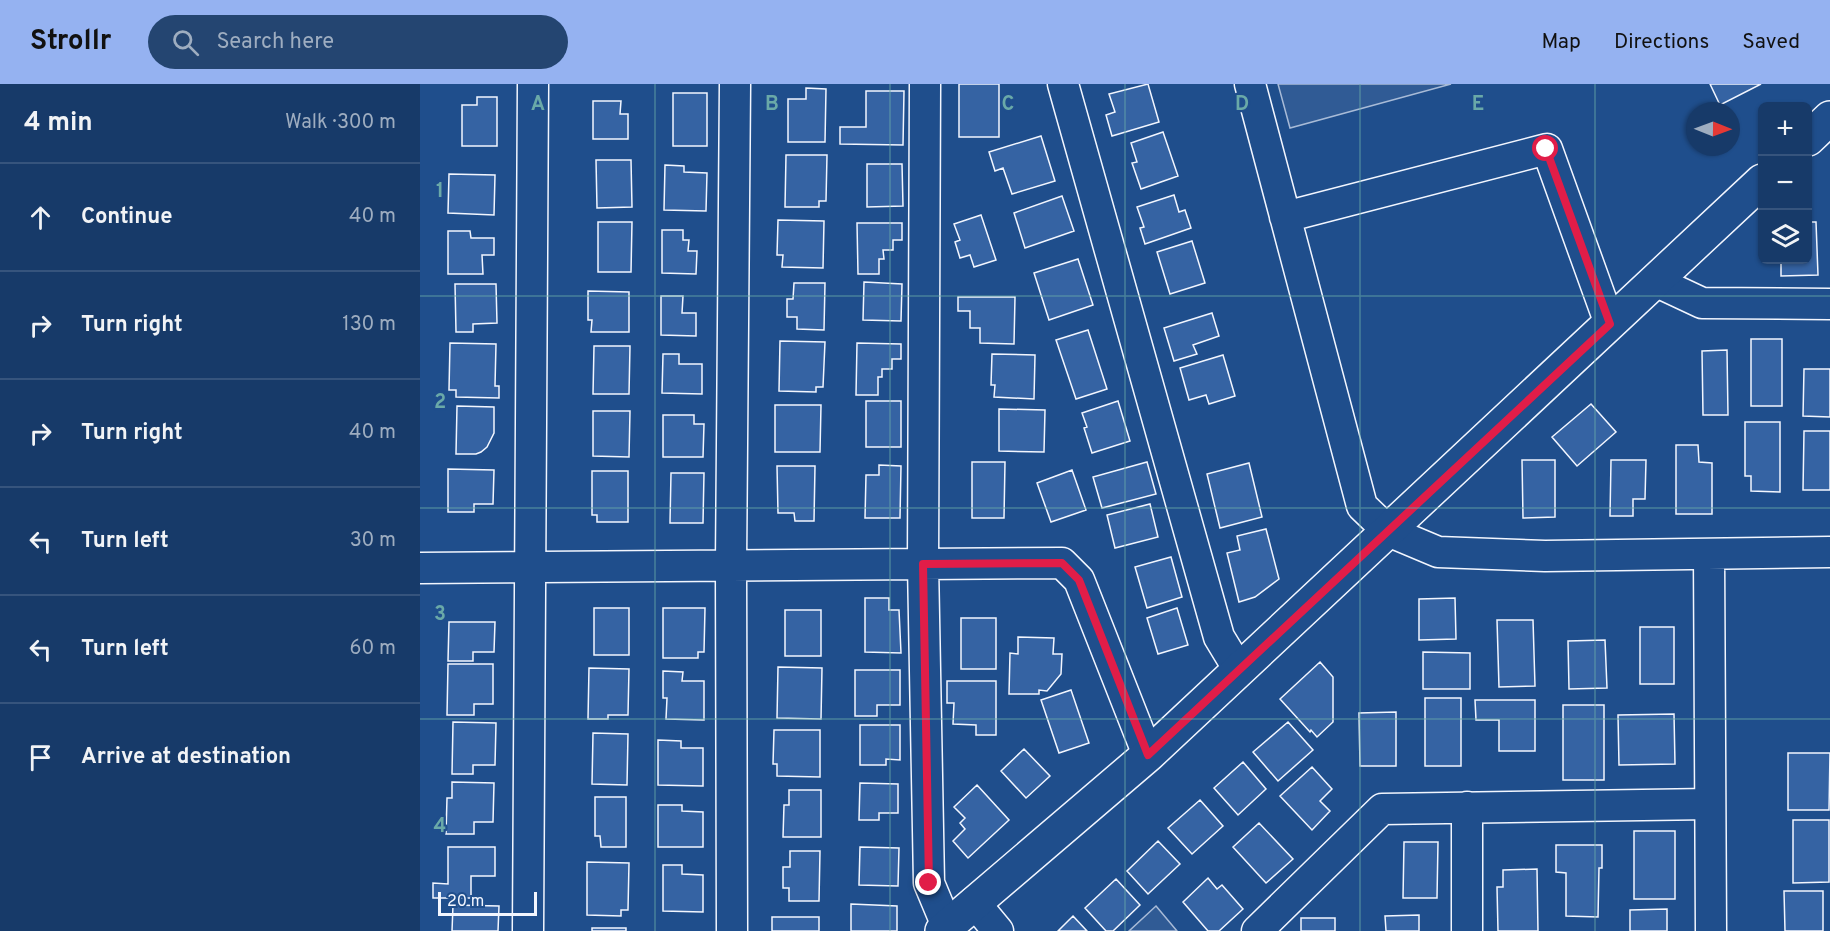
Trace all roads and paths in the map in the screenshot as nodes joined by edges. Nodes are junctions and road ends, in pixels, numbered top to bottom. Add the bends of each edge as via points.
1 (533, 84) edge
2 (735, 84) edge
3 (925, 84) edge
4 (1063, 84) edge
5 (1250, 84) edge
6 (1830, 118) edge
7 (1812, 135) edge
8 (1758, 185) edge
9 (1285, 217) junction
10 (1655, 281) junction
11 (1830, 304) edge
12 (1610, 324) junction
13 (1388, 531) junction
14 (1830, 552) edge
15 (1709, 554) junction
16 (923, 564) junction
17 (731, 565) junction
18 (531, 567) junction
19 (420, 568) edge
20 (1239, 670) junction
21 (1148, 755) junction
22 (1710, 804) junction
23 (1467, 807) junction
24 (974, 902) junction
25 (944, 929) edge
26 (528, 931) edge
27 (732, 931) edge
28 (998, 931) edge
29 (1257, 931) edge
30 (1467, 931) edge
31 (1711, 931) edge

1 - 18 street
2 - 17 street
3 - 16 street
4 - 20 street via 1219,637
5 - 9 street
6 - 7 street
8 - 10 street
9 - 12 street via 1546,149
9 - 13 street via 1362,506
10 - 11 street via 1702,303
10 - 12 street
12 - 13 street
13 - 15 street via 1438,552 1545,556
13 - 20 street
14 - 15 street
15 - 22 street
16 - 17 street
16 - 21 street via 1062,563 1079,580
16 - 25 street via 929,883
17 - 18 street
17 - 27 street
18 - 19 street
18 - 26 street
20 - 21 street
21 - 24 street
22 - 23 street
22 - 31 street
23 - 29 street via 1382,809
23 - 30 street
24 - 25 street
24 - 28 street

